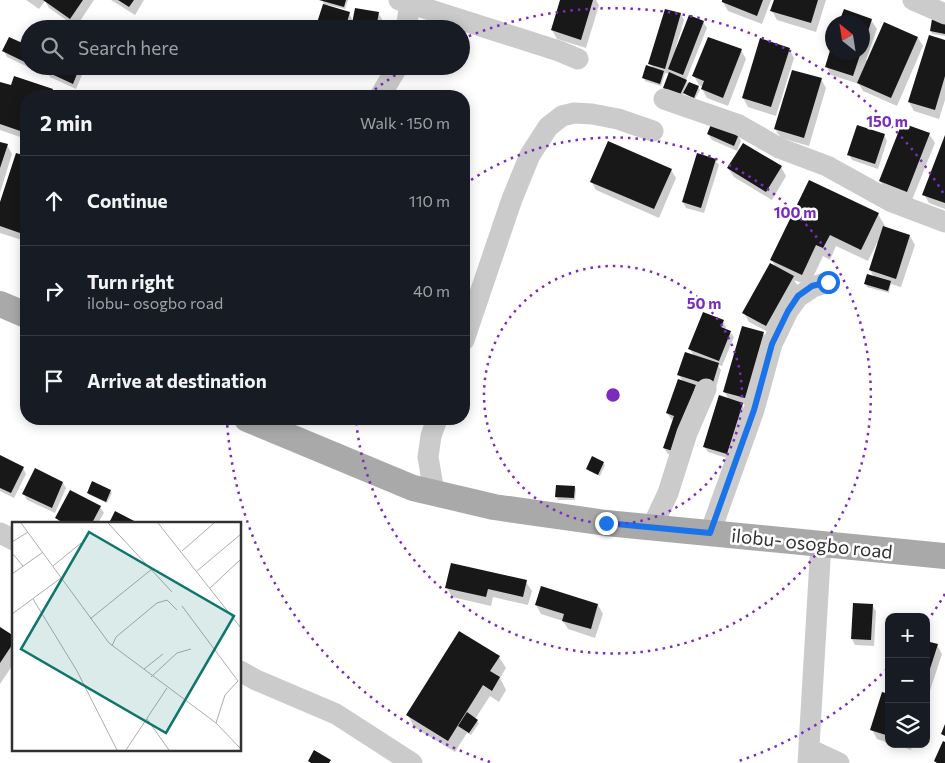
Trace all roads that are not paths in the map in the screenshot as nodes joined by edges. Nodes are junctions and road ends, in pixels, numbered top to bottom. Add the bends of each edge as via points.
1 (913, 0) edge
2 (404, 2) edge
3 (945, 14) edge
4 (405, 20) edge
5 (461, 20) edge
6 (470, 23) edge
7 (578, 59) dead end
8 (393, 75) edge
9 (384, 90) edge
10 (664, 99) dead end
11 (652, 131) dead end
12 (945, 222) edge
13 (828, 282) dead end
14 (0, 304) edge
15 (20, 312) edge
16 (470, 322) edge
17 (706, 389) dead end
18 (262, 425) edge
19 (435, 425) edge
20 (434, 492) junction
21 (652, 528) junction
22 (0, 533) edge
23 (710, 533) junction
24 (12, 539) edge
25 (821, 543) junction
26 (945, 556) edge
27 (241, 672) edge
28 (809, 756) edge
29 (412, 763) edge
30 (840, 763) edge

1 - 3 street
2 - 4 street
2 - 5 street
6 - 7 street
8 - 9 street
10 - 12 street via 739,125 779,148 827,166 892,202
11 - 16 street via 592,114 574,113 562,116 548,127 530,154
13 - 23 street via 812,286 798,296 772,344 754,410
14 - 15 main road
17 - 21 street
18 - 20 main road, ilobu- osogbo road via 413,488
19 - 20 street via 428,457
20 - 21 main road, ilobu- osogbo road via 494,507
21 - 23 main road, ilobu- osogbo road
22 - 24 street
23 - 25 main road, ilobu- osogbo road
25 - 26 main road, ilobu- osogbo road
25 - 28 street
27 - 29 street via 336,714
28 - 30 street

